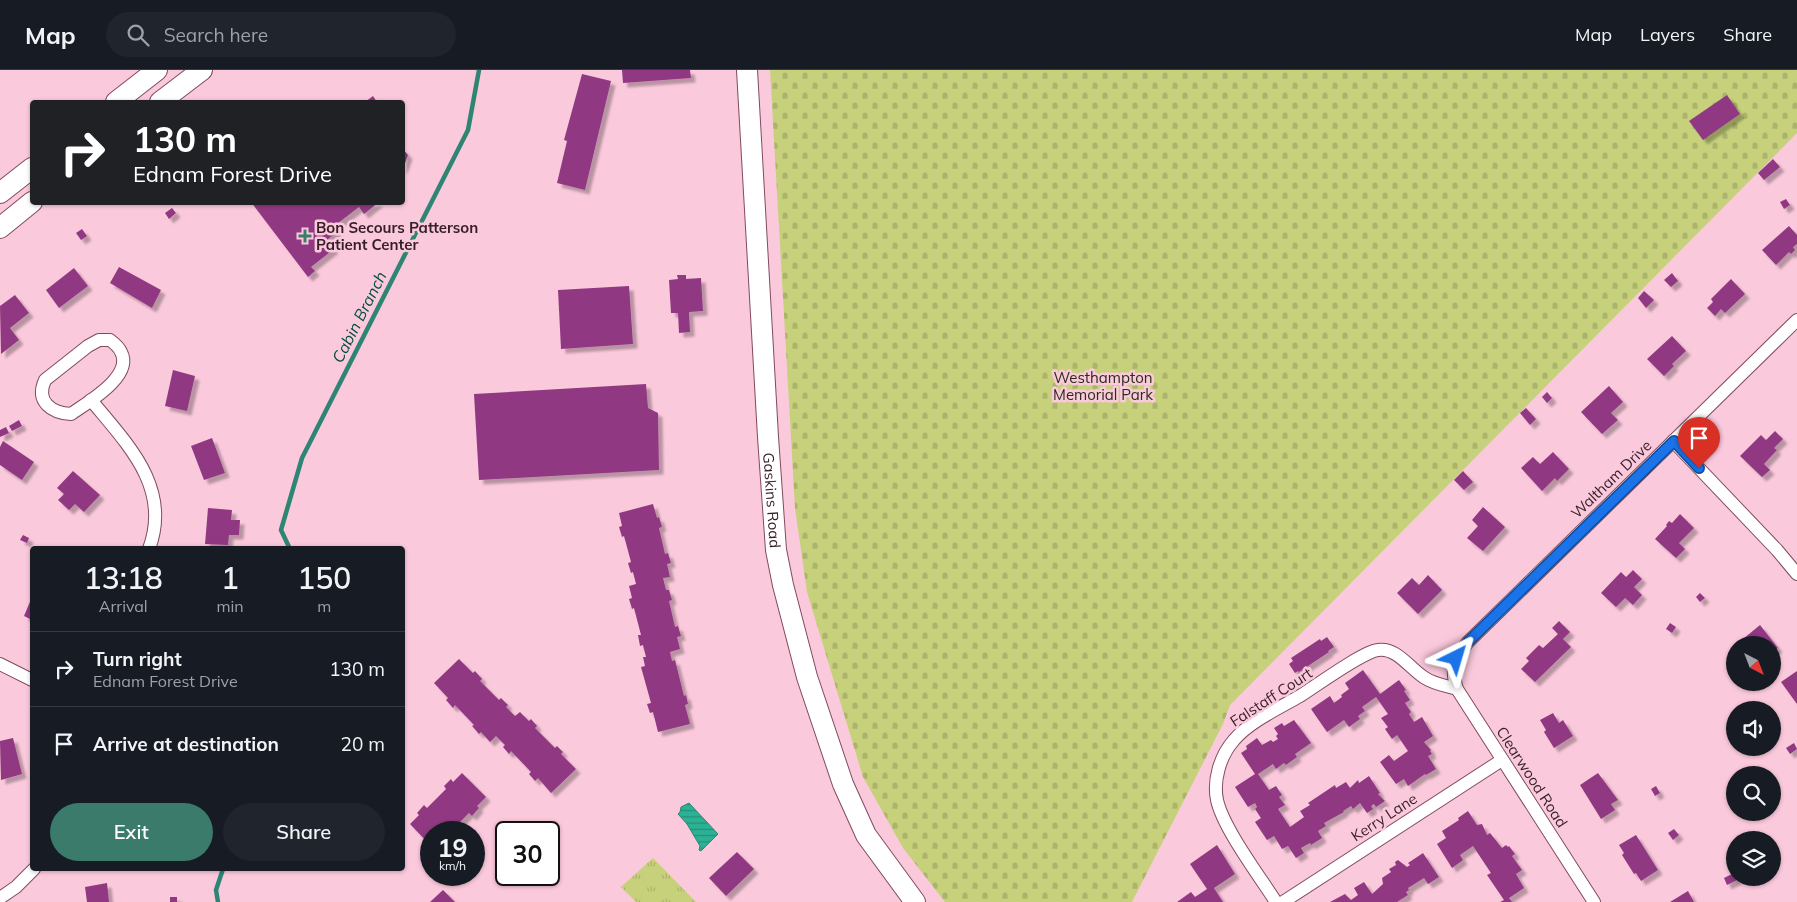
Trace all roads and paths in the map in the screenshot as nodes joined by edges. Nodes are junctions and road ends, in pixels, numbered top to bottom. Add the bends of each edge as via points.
1 (157, 70) edge
2 (747, 70) edge
3 (191, 73) edge
4 (119, 100) edge
5 (162, 100) edge
6 (30, 170) edge
7 (0, 193) edge
8 (30, 204) edge
9 (0, 228) edge
10 (1797, 320) edge
11 (91, 400) junction
12 (1674, 441) junction
13 (150, 546) edge
14 (1797, 574) edge
15 (0, 664) edge
16 (1453, 665) joint
17 (30, 679) edge
18 (1457, 689) junction
19 (1502, 760) junction
20 (32, 871) edge
21 (1, 900) edge
22 (915, 902) edge
23 (1276, 902) edge
24 (1283, 902) edge
25 (1594, 902) edge

1 - 4 main road
2 - 22 main road, Gaskins Road via 776,550 782,585 807,677 843,784 866,835
3 - 5 main road
6 - 7 main road
8 - 9 main road
10 - 12 street, Waltham Drive
11 - 11 street via 72,414 61,414 44,402 43,386 51,375 88,346 99,340 110,340 121,351 124,362 120,374
11 - 13 street via 146,473 154,498 154,534
12 - 14 street
12 - 16 street, Waltham Drive via 1468,642
15 - 17 street
16 - 18 street, Clearwood Road
18 - 19 street, Clearwood Road
18 - 23 street, Falstaff Court via 1425,679 1394,653 1379,649 1364,655 1250,726 1234,740 1218,771 1218,801 1234,838
19 - 24 street, Kerry Lane
19 - 25 street, Clearwood Road
20 - 21 street

